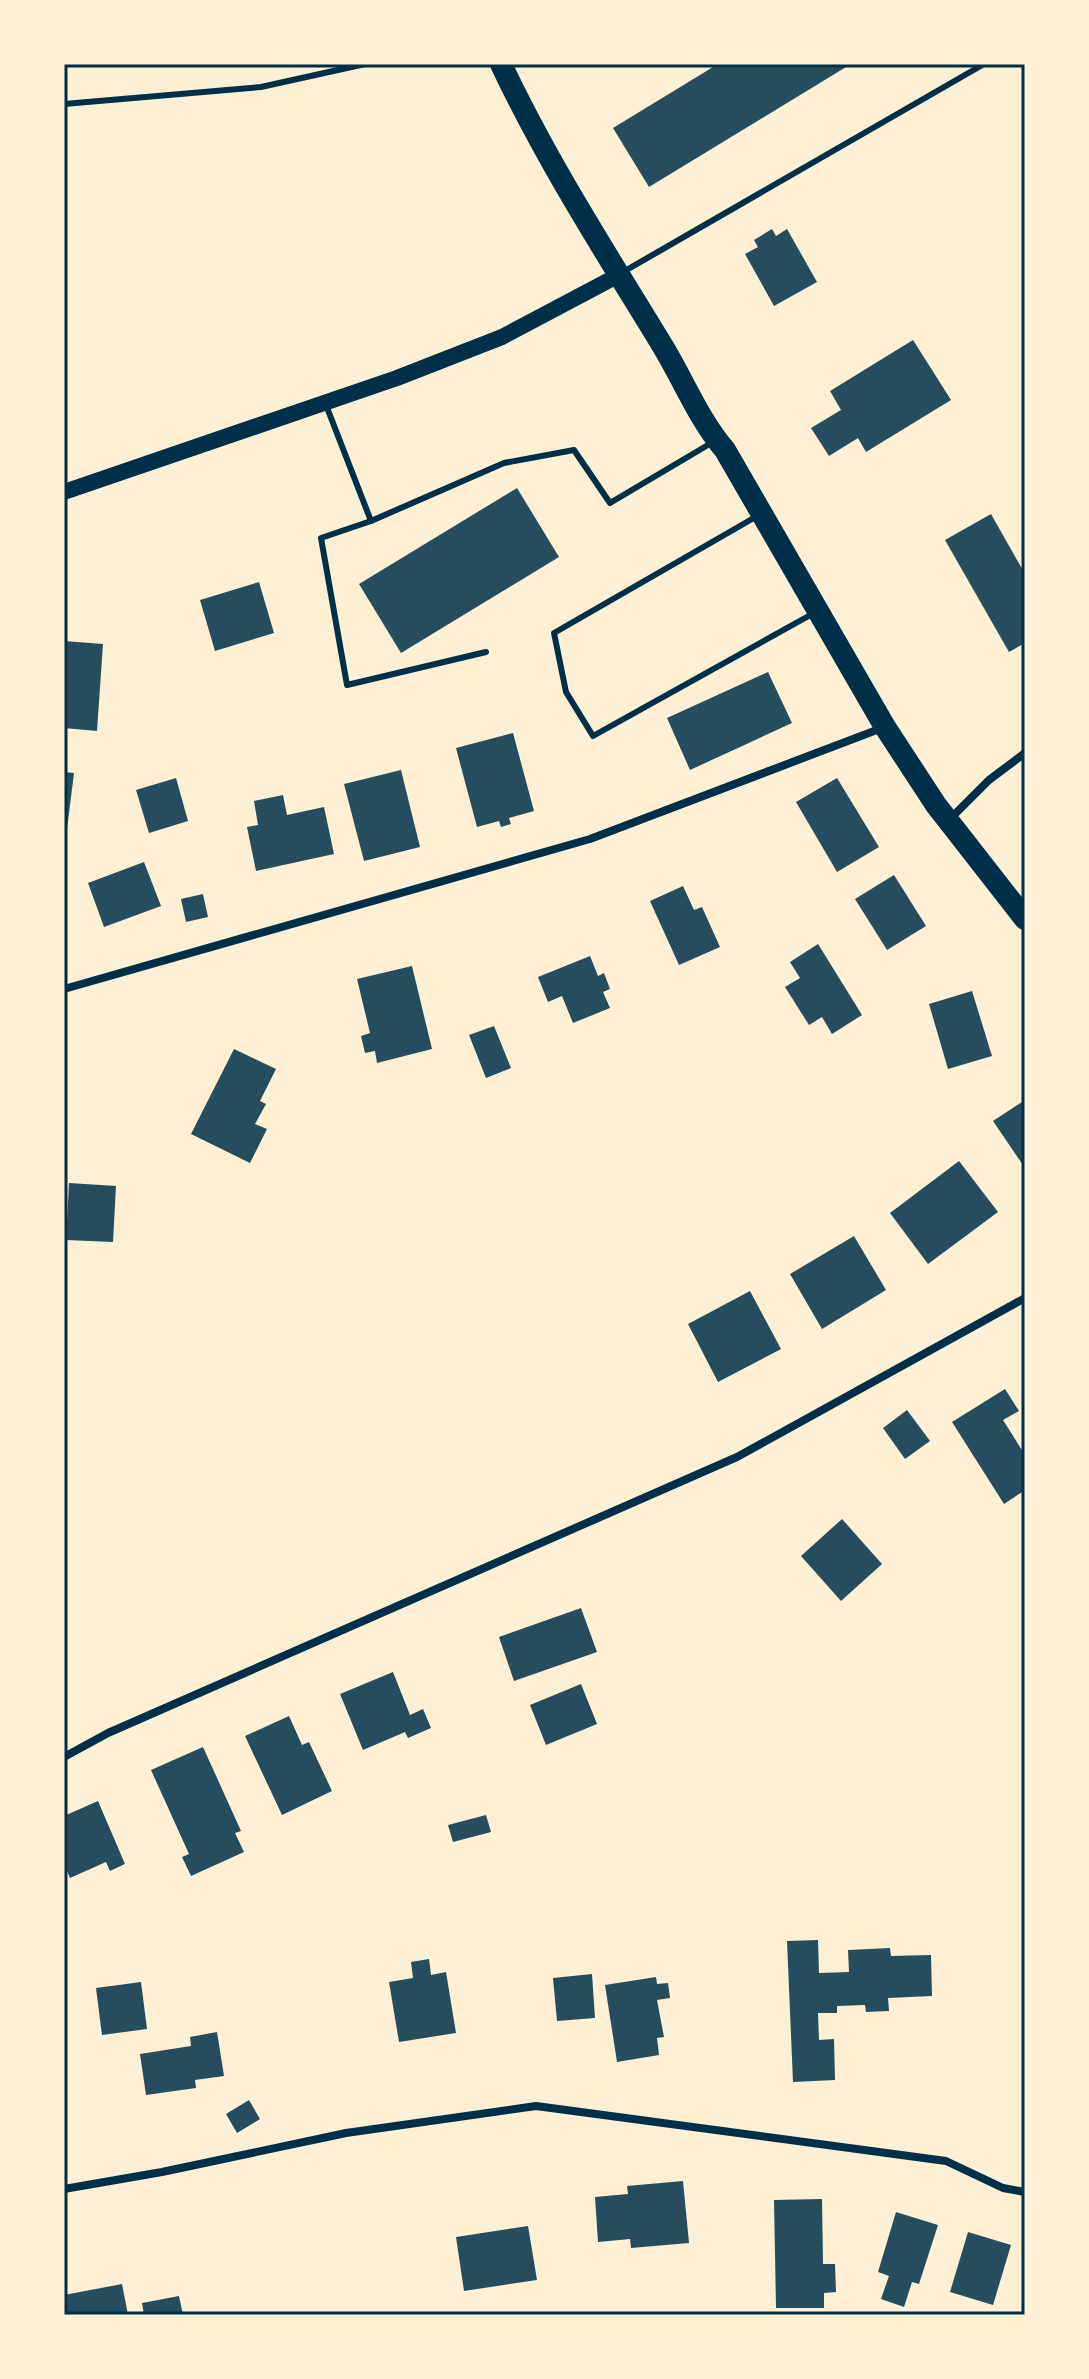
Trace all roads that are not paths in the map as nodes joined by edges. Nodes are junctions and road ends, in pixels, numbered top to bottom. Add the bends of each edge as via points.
1 (365, 64) edge
2 (501, 64) edge
3 (984, 64) edge
4 (64, 104) edge
5 (619, 275) junction
6 (325, 402) junction
7 (716, 440) junction
8 (64, 492) edge
9 (762, 513) junction
10 (371, 521) junction
11 (817, 611) junction
12 (486, 652) dead end
13 (885, 727) junction
14 (1025, 753) edge
15 (949, 821) junction
16 (1025, 919) edge
17 (64, 989) edge
18 (1025, 1298) edge
19 (64, 1757) edge
20 (64, 2189) edge
21 (1025, 2192) edge

1 - 4 lane via 261,87
2 - 5 highway
3 - 5 lane
5 - 6 main road via 502,337
5 - 7 highway
6 - 8 main road
6 - 10 lane
7 - 9 highway
7 - 10 lane via 610,503 574,450 504,463
9 - 11 highway
9 - 11 lane via 554,633 566,692 593,736
10 - 12 lane via 321,538 347,685
11 - 13 highway
13 - 15 highway
13 - 17 street via 590,839
14 - 15 street
15 - 16 highway
18 - 19 street via 737,1457 108,1733
20 - 21 street via 346,2133 536,2106 946,2161 1003,2188

